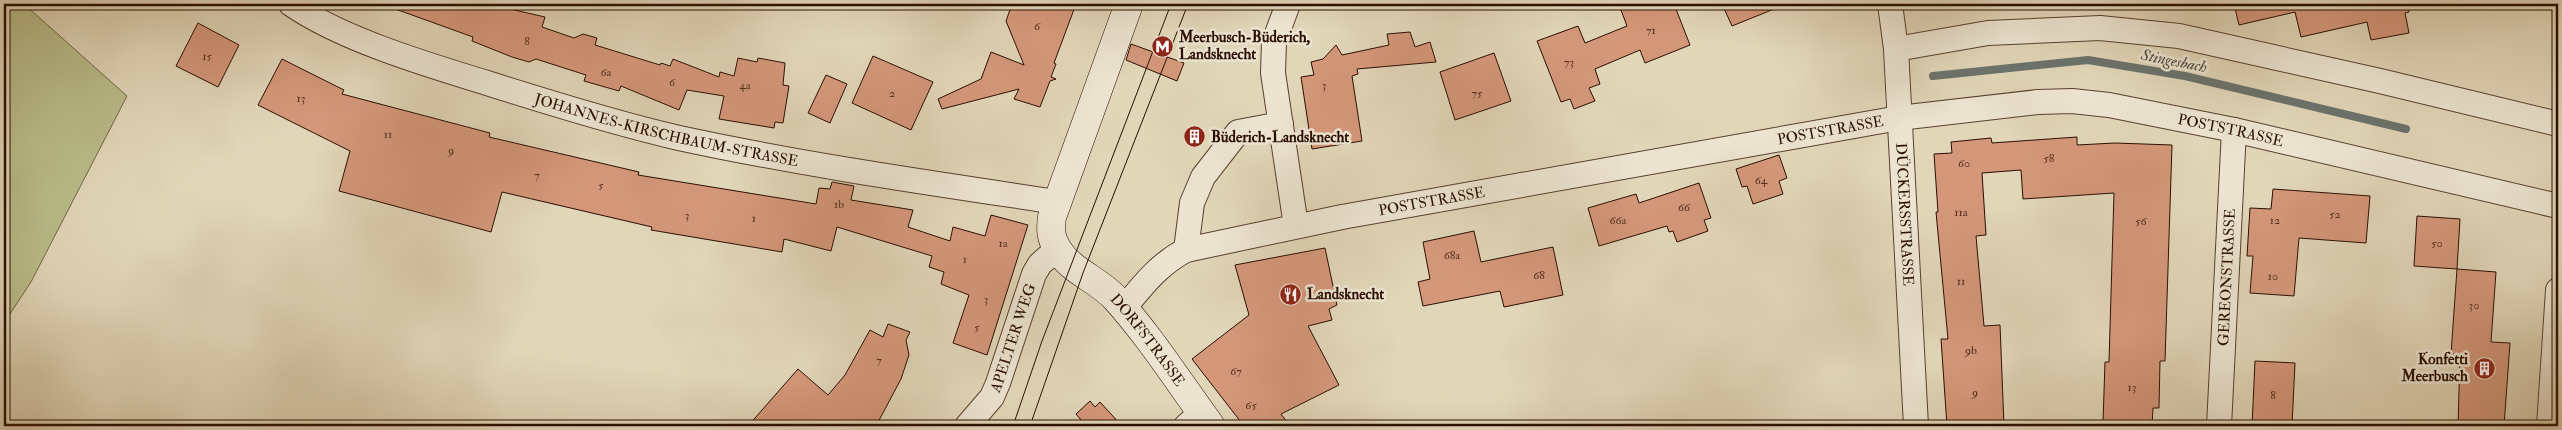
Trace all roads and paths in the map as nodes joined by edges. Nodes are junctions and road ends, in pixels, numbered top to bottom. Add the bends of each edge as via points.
1 (291, 4) edge
2 (1129, 4) edge
3 (1288, 4) edge
4 (1890, 4) edge
5 (1896, 50) junction
6 (1899, 118) junction
7 (1281, 124) junction
8 (2558, 124) edge
9 (2234, 130) junction
10 (1058, 202) junction
11 (2558, 206) edge
12 (1296, 226) junction
13 (1186, 250) junction
14 (1064, 257) junction
15 (2558, 290) edge
16 (1124, 308) junction
17 (1199, 422) edge
18 (967, 426) edge
19 (1916, 426) edge
20 (2219, 426) edge
21 (2549, 426) edge

1 - 10 street, JOHANNES-KIRSCHBAUM-STRASSE via 344,33 444,70 679,137 863,172
2 - 10 main road
3 - 7 street via 1274,42 1273,73
4 - 5 street, DÜCKERSSTRASSE
5 - 6 street, DÜCKERSSTRASSE
5 - 8 street via 1988,33 2100,28 2169,35
6 - 9 street, POSTSTRASSE via 2072,101 2110,105
6 - 12 street, POSTSTRASSE
6 - 19 street, DÜCKERSSTRASSE
7 - 12 street
7 - 13 street via 1238,132 1203,177 1192,203
9 - 11 street, POSTSTRASSE
9 - 20 street, GEREONSTRASSE
10 - 14 main road via 1050,228
12 - 13 street, POSTSTRASSE
13 - 16 street, POSTSTRASSE via 1169,258 1152,273
14 - 16 main road, DORFSTRASSE
14 - 18 street, APELTER WEG via 1040,264 1034,274 992,397
15 - 21 street
16 - 17 main road, DORFSTRASSE

